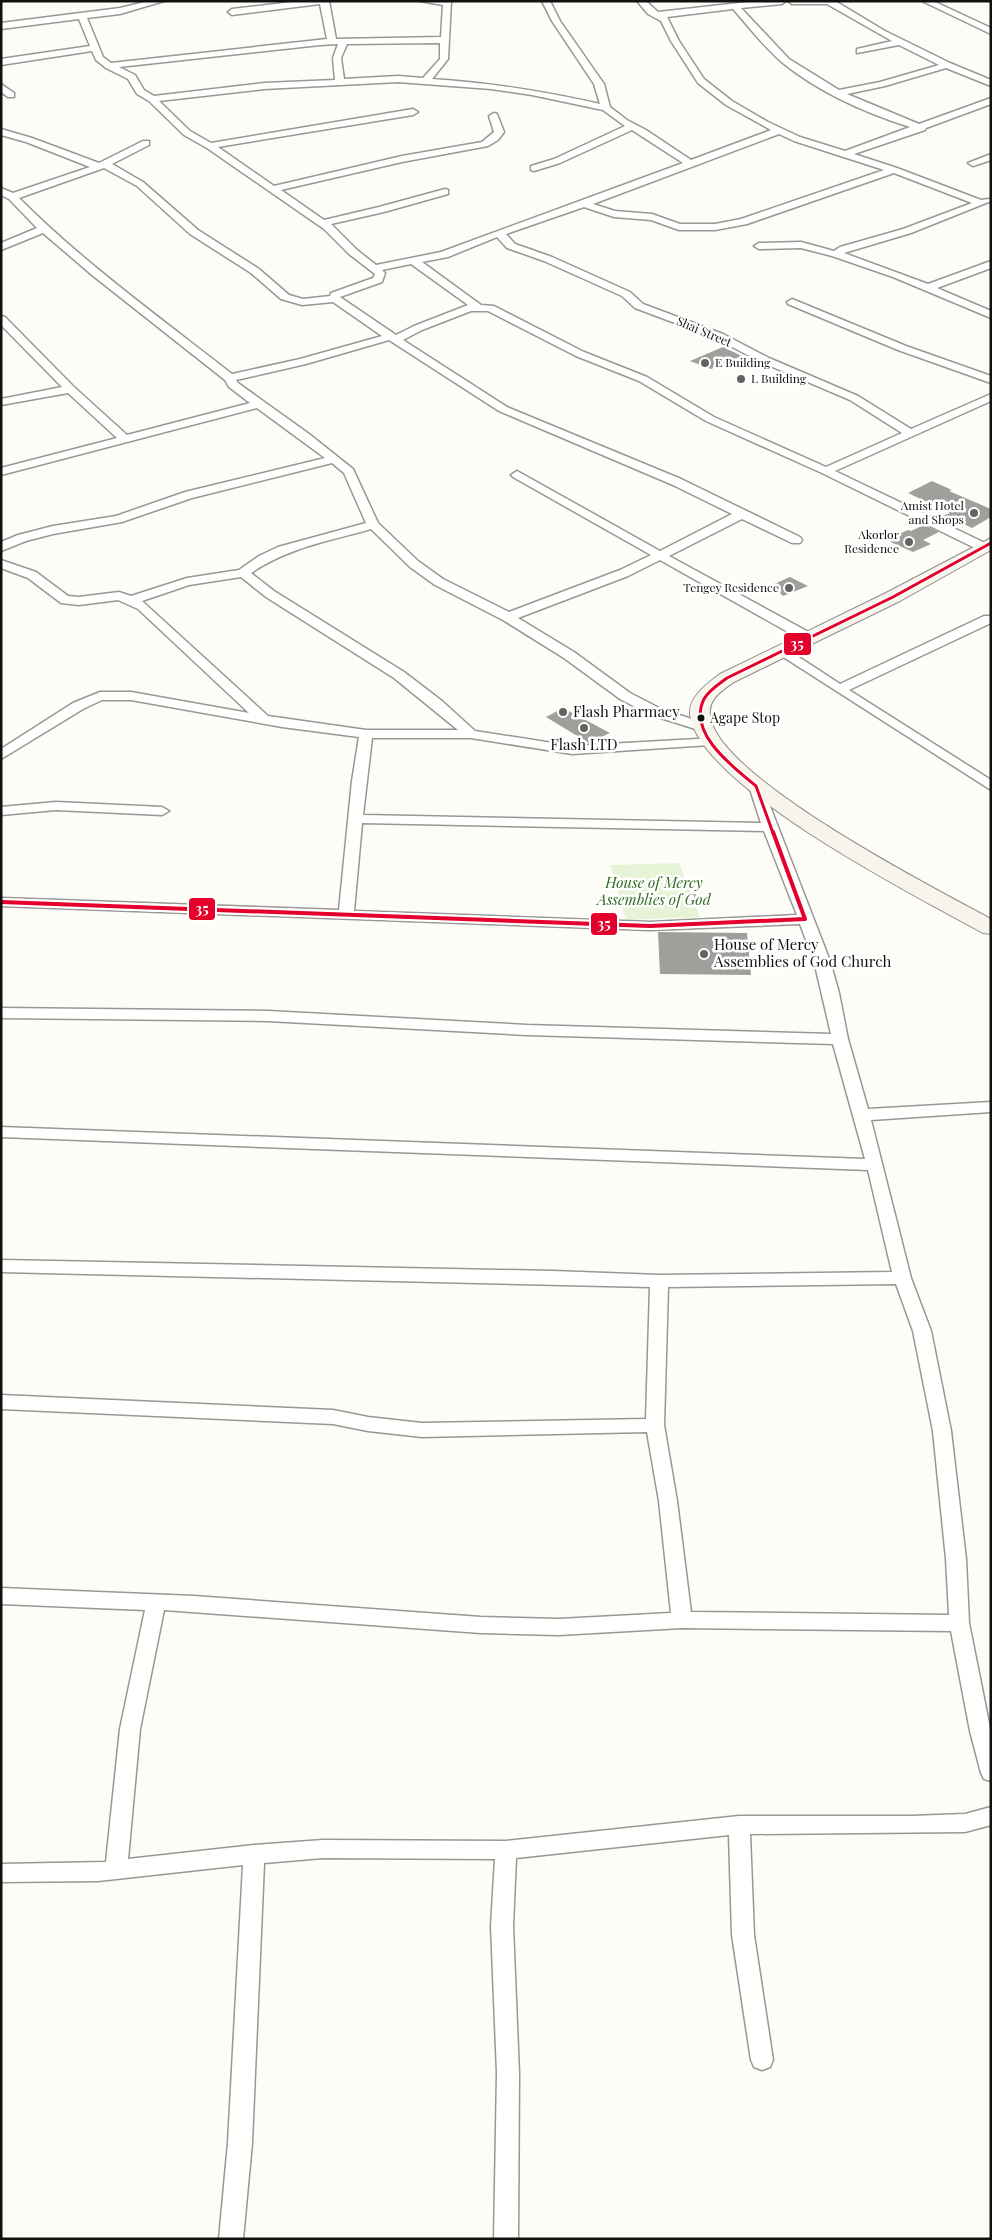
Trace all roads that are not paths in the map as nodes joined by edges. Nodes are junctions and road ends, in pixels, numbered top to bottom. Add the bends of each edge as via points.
1 (160, 1) edge
2 (424, 1) edge
3 (546, 1) edge
4 (641, 1) edge
5 (782, 1) edge
6 (792, 1) edge
7 (829, 1) edge
8 (926, 1) edge
9 (325, 2) edge
10 (447, 2) edge
11 (735, 6) junction
12 (232, 12) dead end
13 (658, 15) junction
14 (82, 16) junction
15 (1, 26) edge
16 (991, 31) edge
17 (445, 40) junction
18 (332, 42) junction
19 (343, 42) junction
20 (900, 42) junction
21 (93, 48) junction
22 (860, 51) dead end
23 (1, 62) edge
24 (947, 65) junction
25 (109, 66) junction
26 (426, 80) junction
27 (340, 82) junction
28 (991, 82) edge
29 (1, 87) edge
30 (840, 93) junction
31 (11, 95) dead end
32 (152, 99) junction
33 (991, 101) edge
34 (606, 108) junction
35 (413, 112) dead end
36 (494, 116) dead end
37 (631, 127) junction
38 (922, 128) junction
39 (778, 131) junction
40 (1, 132) edge
41 (146, 143) dead end
42 (210, 146) junction
43 (846, 154) junction
44 (991, 157) edge
45 (972, 163) dead end
46 (690, 164) junction
47 (102, 166) junction
48 (534, 168) dead end
49 (894, 170) junction
50 (272, 189) junction
51 (1, 191) edge
52 (445, 192) dead end
53 (12, 197) junction
54 (986, 201) edge
55 (584, 204) junction
56 (323, 223) junction
57 (44, 228) junction
58 (499, 233) junction
59 (759, 246) dead end
60 (1, 247) edge
61 (836, 254) junction
62 (414, 261) junction
63 (991, 264) edge
64 (376, 268) junction
65 (928, 288) junction
66 (335, 298) junction
67 (792, 302) dead end
68 (477, 307) junction
69 (991, 314) edge
70 (1, 319) edge
71 (392, 339) junction
72 (230, 378) junction
73 (991, 380) edge
74 (70, 389) junction
75 (991, 397) edge
76 (1, 402) edge
77 (258, 404) junction
78 (910, 433) junction
79 (126, 440) junction
80 (334, 458) junction
81 (1, 472) edge
82 (826, 472) junction
83 (517, 475) dead end
84 (741, 514) junction
85 (373, 525) junction
86 (796, 540) dead end
87 (989, 545) edge
88 (1, 547) edge
89 (658, 556) junction
90 (1, 564) edge
91 (243, 573) junction
92 (131, 600) junction
93 (508, 617) junction
94 (989, 619) dead end
95 (809, 638) junction
96 (780, 651) junction
97 (840, 689) junction
98 (264, 720) junction
99 (366, 734) junction
100 (471, 734) junction
101 (706, 734) junction
102 (1, 755) edge
103 (756, 786) junction
104 (991, 786) edge
105 (1, 811) edge
106 (162, 811) dead end
107 (357, 819) junction
108 (770, 827) junction
109 (1, 902) edge
110 (346, 914) junction
111 (805, 919) junction
112 (991, 928) edge
113 (1, 1012) edge
114 (840, 1039) junction
115 (991, 1107) edge
116 (860, 1115) junction
117 (1, 1132) edge
118 (875, 1165) junction
119 (1, 1266) edge
120 (902, 1278) junction
121 (659, 1281) junction
122 (1, 1402) edge
123 (655, 1425) junction
124 (1, 1596) edge
125 (156, 1603) junction
126 (682, 1620) junction
127 (959, 1623) junction
128 (985, 1732) edge
129 (991, 1773) edge
130 (991, 1816) edge
131 (739, 1825) junction
132 (506, 1850) junction
133 (254, 1854) junction
134 (116, 1870) junction
135 (3, 1878) edge
136 (762, 2060) dead end
137 (231, 2239) edge
138 (506, 2239) edge

1 - 14 street
2 - 10 street
3 - 34 street via 599,84
4 - 13 street
5 - 11 street
6 - 7 street
7 - 20 street
8 - 16 street
9 - 12 street
9 - 18 street
10 - 17 street
11 - 13 street
11 - 30 street via 793,67
13 - 39 street via 665,19 686,61 709,89
14 - 15 street
14 - 21 street
17 - 19 street
17 - 26 street via 444,59
18 - 19 street
18 - 25 street
19 - 27 street via 337,58
20 - 22 street
20 - 24 street
21 - 23 street
21 - 25 street
24 - 28 street
24 - 30 street
25 - 32 street via 132,77 140,92
26 - 27 street
26 - 34 street via 532,92
27 - 32 street via 264,86
29 - 31 street
30 - 38 street via 888,117
32 - 42 street via 187,133
33 - 38 street
34 - 37 street
35 - 42 street
36 - 50 street via 499,132 485,144
37 - 46 street
37 - 48 street via 557,161
38 - 43 street
39 - 43 street
39 - 46 street
40 - 47 street
41 - 47 street
42 - 50 street
43 - 49 street
44 - 45 street
46 - 55 street
47 - 53 street
47 - 66 street via 140,184 199,236 255,271 285,296 302,302
49 - 54 street
49 - 55 street via 743,222 715,227 679,227 652,217 614,214
50 - 56 street
51 - 53 street
52 - 56 street
53 - 57 street
54 - 61 street
55 - 58 street
56 - 64 street
57 - 60 street
57 - 72 street
58 - 62 street via 444,255
58 - 78 street, Shai Street via 511,246 626,294 639,306 719,336 765,360 854,398
59 - 61 street via 801,245
61 - 65 street
62 - 64 street
62 - 68 street
63 - 65 street
64 - 66 street via 380,273 378,280 336,294
65 - 69 street
66 - 71 street
67 - 73 street via 902,348
68 - 71 street
68 - 82 street via 490,308 580,354 644,379 710,419
70 - 74 street
71 - 72 street
71 - 84 street via 503,409 677,482
72 - 77 street via 233,385
74 - 76 street
74 - 79 street
75 - 78 street
77 - 79 street via 226,410
77 - 80 street
78 - 82 street
79 - 81 street
80 - 85 street via 349,471
80 - 88 street via 189,495 118,519 22,538
82 - 87 street via 925,523
83 - 89 street
84 - 86 street
84 - 89 street
85 - 91 street via 282,550
85 - 93 street via 414,564 440,582
87 - 95 street
89 - 93 street via 624,573
89 - 95 street
90 - 92 street via 32,575 65,600 119,596
91 - 92 street via 187,582
91 - 100 street via 270,594 399,675
92 - 98 street via 151,612
93 - 101 street via 625,696
94 - 97 street
95 - 96 street
96 - 97 street
96 - 101 street via 712,688 700,705
97 - 104 street
98 - 99 street
98 - 102 street via 108,695 78,706
99 - 100 street
99 - 107 street
100 - 101 street via 572,750
101 - 103 street via 726,759
103 - 108 street
103 - 112 street via 831,837
105 - 106 street via 56,806
107 - 108 street
107 - 110 street
108 - 111 street
109 - 110 street
110 - 111 street via 650,926
111 - 114 street via 831,993
113 - 114 street via 268,1016 527,1030
114 - 116 street
115 - 116 street
116 - 118 street
117 - 118 street
118 - 120 street
119 - 121 street
120 - 121 street
120 - 127 street via 922,1331 942,1431 956,1559
121 - 123 street
122 - 123 street via 332,1417 422,1430
123 - 126 street
124 - 125 street
125 - 126 street via 481,1625 559,1627
125 - 134 street via 130,1729
126 - 127 street
127 - 128 street
128 - 129 street
130 - 131 street via 965,1823 911,1825
131 - 132 street
131 - 136 street via 743,1935
132 - 133 street via 323,1849
132 - 138 street via 502,1926 508,2073
133 - 134 street
133 - 137 street via 240,2143
134 - 135 street

